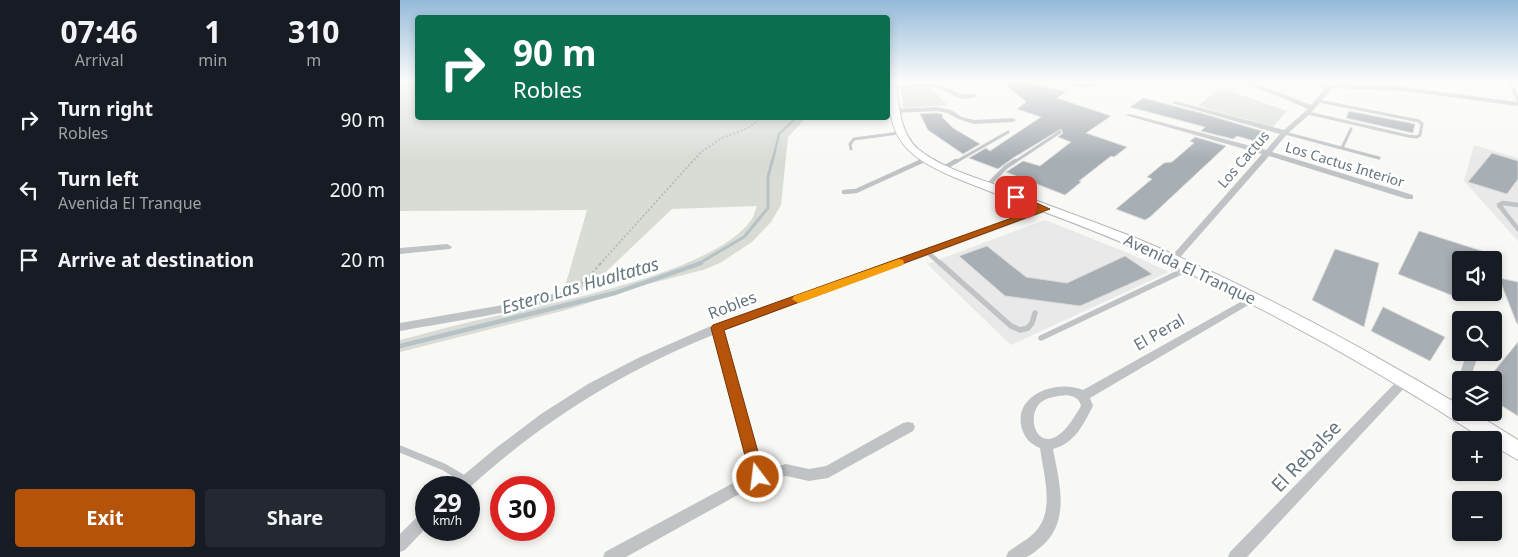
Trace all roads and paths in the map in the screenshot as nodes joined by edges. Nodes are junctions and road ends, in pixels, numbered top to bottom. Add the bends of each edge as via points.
1 (895, 108) edge
2 (1193, 108) edge
3 (1303, 108) edge
4 (1313, 108) edge
5 (1354, 108) edge
6 (895, 111) junction
7 (1310, 111) junction
8 (1128, 115) dead end
9 (759, 120) edge
10 (1013, 120) dead end
11 (1351, 129) dead end
12 (899, 132) junction
13 (1008, 132) dead end
14 (1060, 132) dead end
15 (1285, 133) junction
16 (1342, 148) junction
17 (851, 149) dead end
18 (1266, 153) junction
19 (1379, 158) dead end
20 (927, 159) junction
21 (944, 168) junction
22 (987, 186) junction
23 (844, 192) dead end
24 (1410, 197) dead end
25 (1518, 205) edge
26 (1046, 209) junction
27 (1518, 229) edge
28 (447, 247) dead end
29 (400, 251) edge
30 (927, 252) junction
31 (1173, 260) junction
32 (1190, 268) junction
33 (578, 288) joint
34 (1253, 298) junction
35 (1035, 314) dead end
36 (400, 327) edge
37 (717, 328) junction
38 (1041, 338) dead end
39 (1404, 381) junction
40 (1083, 396) junction
41 (1452, 409) edge
42 (1471, 421) edge
43 (908, 427) dead end
44 (1046, 446) junction
45 (400, 449) edge
46 (1518, 451) edge
47 (454, 476) edge
48 (473, 476) edge
49 (758, 477) junction
50 (415, 529) edge
51 (400, 545) edge
52 (611, 557) edge
53 (1014, 557) edge
54 (1236, 557) edge

1 - 6 street
2 - 15 street, Los Cactus Interior
3 - 7 street
4 - 7 street, Los Cactus
5 - 7 lane via 1419,121 1422,124 1420,135 1415,137
6 - 10 street via 937,109 974,122
6 - 12 street
7 - 15 street, Los Cactus
8 - 18 street, Los Cactus Interior
9 - 33 path via 702,152
11 - 16 lane
12 - 17 lane via 854,139
12 - 20 street, Avenida El Tranque via 907,144
13 - 21 lane
14 - 22 lane via 1006,167
15 - 16 lane
15 - 18 street, Los Cactus
16 - 19 lane
18 - 24 street, Los Cactus Interior
18 - 31 street, Los Cactus
20 - 21 street, Avenida El Tranque
20 - 23 lane via 856,191
21 - 22 street, Avenida El Tranque
22 - 26 street, Avenida El Tranque
25 - 27 lane via 1499,205
26 - 30 street, Robles
26 - 31 street, Avenida El Tranque
28 - 29 street
30 - 35 lane via 1011,326 1020,330 1031,327
30 - 37 street, Robles
31 - 32 street, Avenida El Tranque
32 - 34 street, Avenida El Tranque
32 - 38 lane
33 - 36 street via 568,294 525,304
34 - 39 street, Avenida El Tranque
34 - 40 street, El Peral
37 - 48 street, Robles via 643,361 586,392 528,431
37 - 49 street
39 - 41 street, Avenida El Tranque
39 - 54 street, El Rebalse
40 - 44 street via 1087,406 1072,431 1059,443
40 - 44 street via 1066,390 1034,401 1028,411 1027,427
42 - 46 street, Avenida El Tranque
43 - 49 street via 828,472 809,475 786,470
44 - 53 street via 1054,507 1051,522 1043,534
45 - 47 lane via 444,467
49 - 52 street
50 - 51 street

